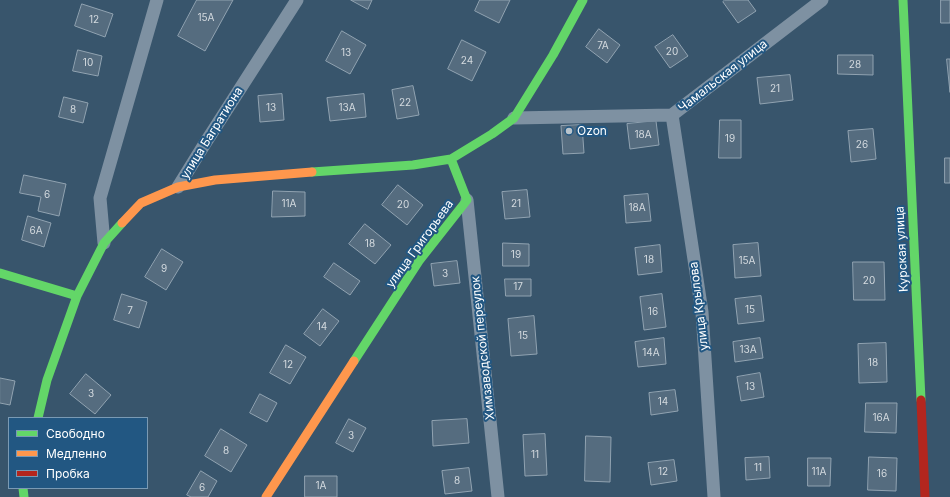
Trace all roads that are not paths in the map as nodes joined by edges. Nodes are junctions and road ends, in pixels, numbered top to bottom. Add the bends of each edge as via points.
1 (157, 0) edge
2 (297, 0) edge
3 (583, 0) edge
4 (822, 0) edge
5 (903, 0) edge
6 (672, 116) junction
7 (514, 118) junction
8 (451, 159) junction
9 (178, 187) junction
10 (467, 200) junction
11 (104, 243) junction
12 (0, 274) edge
13 (77, 296) junction
14 (38, 417) edge
15 (266, 497) edge
16 (498, 497) edge
17 (714, 497) edge
18 (925, 497) edge

1 - 11 street via 100,198
2 - 9 street, улица Багратиона
3 - 7 street via 554,55
4 - 6 street, Чамальская улица
5 - 18 street, Курская улица
6 - 7 street, Чамальская улица
6 - 17 street, улица Крылова via 702,312
7 - 8 street
8 - 9 street via 413,165 215,180
8 - 10 street, улица Григорьева
9 - 11 street, улица Багратиона via 141,203
10 - 15 street, улица Григорьева via 419,261
10 - 16 street, Химзаводской переулок
11 - 13 street, улица Багратиона
12 - 13 street
13 - 14 street, улица Багратиона via 47,380

